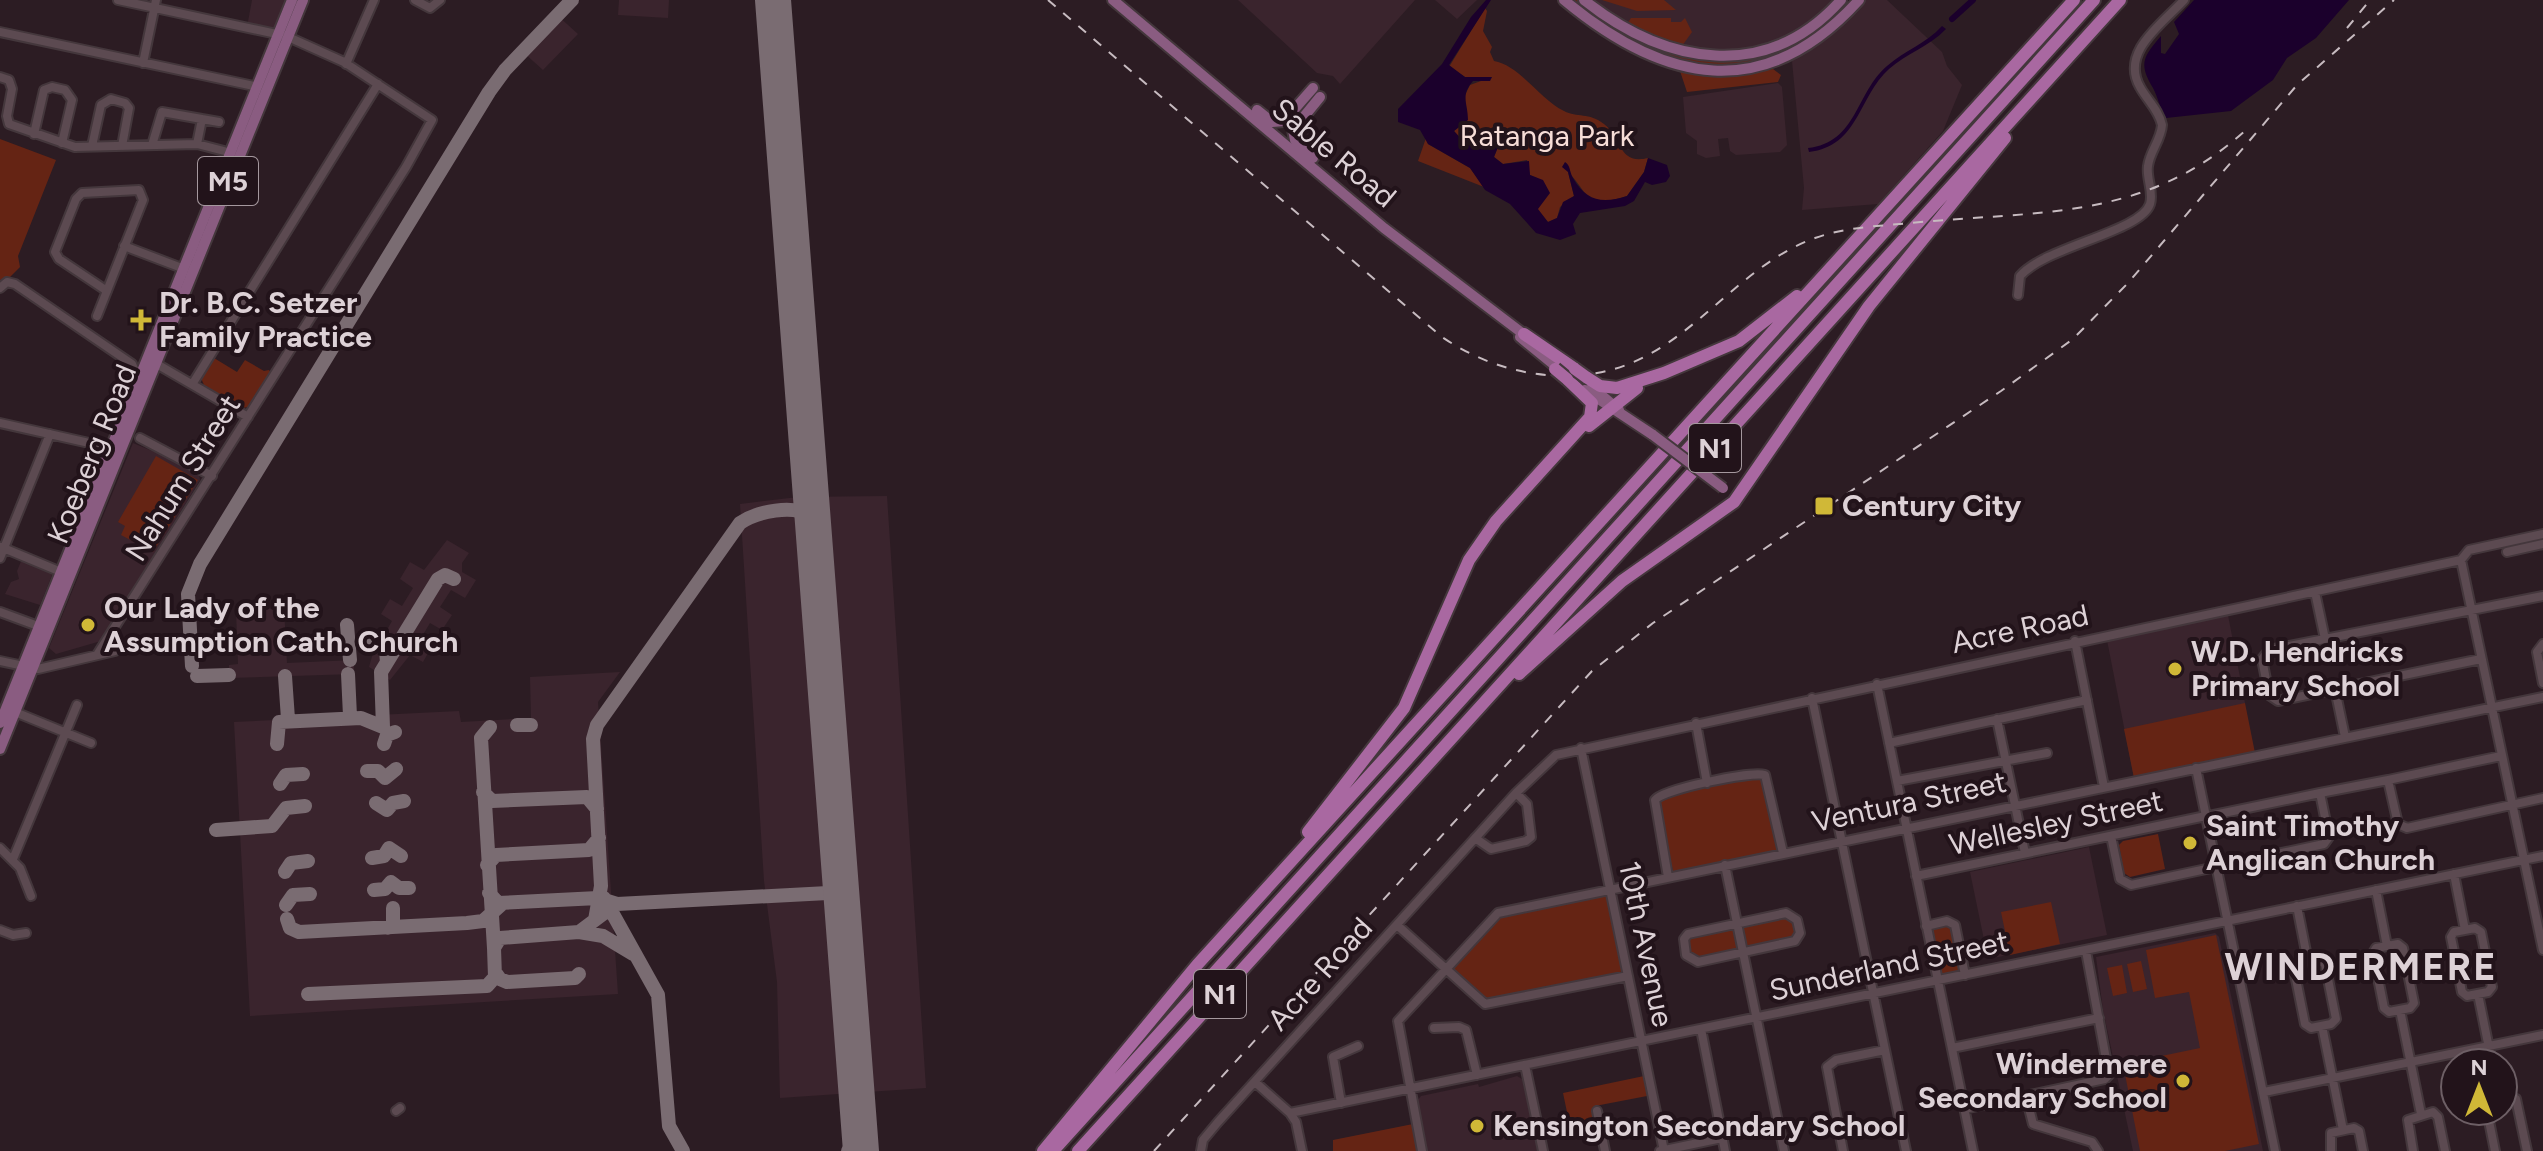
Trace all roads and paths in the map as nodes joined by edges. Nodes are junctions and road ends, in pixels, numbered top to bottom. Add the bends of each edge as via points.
1 (118, 0) edge
2 (292, 0) edge
3 (303, 0) edge
4 (374, 0) edge
5 (415, 0) edge
6 (440, 0) edge
7 (1113, 0) edge
8 (1121, 0) edge
9 (1564, 0) edge
10 (1841, 0) edge
11 (1859, 0) edge
12 (2094, 0) edge
13 (2120, 0) edge
14 (2184, 0) edge
15 (1586, 1) edge
16 (2071, 3) edge
17 (156, 4) edge
18 (1130, 12) junction
19 (0, 32) edge
20 (282, 35) junction
21 (1610, 35) junction
22 (2068, 57) junction
23 (143, 63) junction
24 (346, 64) junction
25 (1193, 66) junction
26 (0, 77) edge
27 (378, 84) junction
28 (254, 86) junction
29 (202, 119) junction
30 (219, 122) dead end
31 (34, 134) junction
32 (62, 143) junction
33 (197, 144) junction
34 (152, 145) junction
35 (92, 146) junction
36 (122, 146) junction
37 (228, 152) junction
38 (1345, 195) junction
39 (124, 246) junction
40 (1846, 251) junction
41 (186, 270) junction
42 (0, 288) edge
43 (107, 291) junction
44 (2018, 295) dead end
45 (97, 316) dead end
46 (1510, 326) junction
47 (1524, 334) joint
48 (150, 361) junction
49 (132, 364) junction
50 (1673, 369) junction
51 (1568, 373) junction
52 (138, 378) junction
53 (193, 383) junction
54 (1614, 408) junction
55 (248, 417) junction
56 (1, 426) edge
57 (50, 434) junction
58 (140, 438) dead end
59 (1569, 443) junction
60 (115, 449) junction
61 (212, 476) junction
62 (1731, 493) junction
63 (2543, 534) edge
64 (2543, 544) edge
65 (1, 551) edge
66 (2507, 552) dead end
67 (2461, 560) junction
68 (64, 573) junction
69 (2315, 592) junction
70 (2543, 596) edge
71 (2471, 610) junction
72 (0, 612) edge
73 (38, 626) junction
74 (2325, 639) junction
75 (2075, 641) junction
76 (2543, 644) edge
77 (121, 645) dead end
78 (97, 655) junction
79 (2481, 659) junction
80 (0, 661) edge
81 (27, 668) junction
82 (2543, 683) edge
83 (1877, 684) junction
84 (2335, 689) junction
85 (2543, 697) edge
86 (1812, 698) junction
87 (2087, 700) junction
88 (77, 705) dead end
89 (2491, 708) junction
90 (10, 710) junction
91 (1997, 719) junction
92 (0, 723) edge
93 (1696, 723) junction
94 (66, 733) junction
95 (2345, 737) junction
96 (91, 743) dead end
97 (1889, 743) junction
98 (1581, 748) junction
99 (0, 749) edge
100 (2047, 753) dead end
101 (2501, 756) junction
102 (2004, 760) junction
103 (2196, 768) junction
104 (2388, 780) junction
105 (1897, 781) junction
106 (1707, 783) junction
107 (2104, 787) junction
108 (1516, 793) junction
109 (2320, 793) junction
110 (2543, 798) edge
111 (2015, 805) junction
112 (2511, 805) junction
113 (2205, 817) junction
114 (1906, 827) junction
115 (2111, 836) junction
116 (1362, 838) junction
117 (1475, 838) junction
118 (1842, 841) junction
119 (0, 848) edge
120 (1783, 853) junction
121 (2025, 853) junction
122 (2543, 856) edge
123 (13, 859) junction
124 (2523, 860) junction
125 (1725, 865) junction
126 (2215, 867) junction
127 (2454, 874) junction
128 (1916, 876) junction
129 (1668, 877) junction
130 (1610, 889) junction
131 (2376, 890) junction
132 (31, 896) dead end
133 (1255, 901) junction
134 (2297, 906) junction
135 (2228, 921) junction
136 (1737, 923) junction
137 (1397, 925) junction
138 (1926, 926) junction
139 (0, 930) edge
140 (2465, 930) junction
141 (26, 933) dead end
142 (2387, 946) junction
143 (2543, 950) edge
144 (2086, 951) junction
145 (1743, 952) junction
146 (2308, 962) junction
147 (1445, 968) junction
148 (1965, 975) junction
149 (1628, 976) junction
150 (1938, 981) junction
151 (1873, 994) junction
152 (2478, 994) junction
153 (2400, 1010) junction
154 (1756, 1018) junction
155 (2099, 1018) junction
156 (2322, 1026) junction
157 (1434, 1028) dead end
158 (1701, 1029) junction
159 (2543, 1035) edge
160 (1641, 1041) junction
161 (1358, 1046) dead end
162 (2489, 1046) junction
163 (1952, 1048) junction
164 (1885, 1050) junction
165 (2411, 1062) junction
166 (1525, 1065) junction
167 (1477, 1075) junction
168 (2332, 1078) junction
169 (1255, 1082) junction
170 (1409, 1089) junction
171 (2264, 1092) junction
172 (2026, 1096) junction
173 (1341, 1103) junction
174 (1964, 1109) junction
175 (1597, 1111) dead end
176 (1290, 1113) junction
177 (2519, 1113) edge
178 (2421, 1114) junction
179 (2490, 1127) edge
180 (2343, 1130) junction
181 (1722, 1138) junction
182 (1202, 1146) edge
183 (1043, 1151) edge
184 (1053, 1151) edge
185 (1078, 1151) edge
186 (1302, 1151) edge
187 (1422, 1151) edge
188 (1543, 1151) edge
189 (1605, 1151) edge
190 (1662, 1151) edge
191 (1725, 1151) edge
192 (1784, 1151) edge
193 (1843, 1151) edge
194 (1906, 1151) edge
195 (1973, 1151) edge
196 (2098, 1151) edge
197 (2275, 1151) edge
198 (2331, 1151) edge
199 (2363, 1151) edge
200 (2413, 1151) edge
201 (2445, 1151) edge
202 (2495, 1151) edge
203 (2527, 1151) edge

1 - 17 street
2 - 20 main road, Koeberg Road / M5
3 - 20 main road, Koeberg Road / M5
4 - 24 street
5 - 6 street via 430,8
7 - 18 main road, Sable Road
8 - 18 main road, Sable Road
9 - 21 main road
10 - 15 main road via 1789,43 1731,57 1661,43
11 - 21 main road via 1813,44 1745,69 1690,68
12 - 184 highway, N1
13 - 22 highway, N1
14 - 44 street via 2133,63 2136,81 2161,121 2148,165 2150,204 2134,221 2039,260 2020,276
15 - 21 main road via 1611,25
16 - 40 highway
17 - 20 street
17 - 23 street
18 - 25 main road, Sable Road
19 - 23 street
20 - 24 street
20 - 28 main road, Koeberg Road / M5
20 - 41 main road, Koeberg Road / M5
22 - 62 highway via 1869,306
22 - 116 highway, N1
23 - 28 street
24 - 27 street
25 - 38 main road, Sable Road
25 - 38 main road via 1218,78 1272,122 1284,121 1317,93 1295,124 1293,136 1338,180
26 - 31 street via 12,86 9,124
27 - 53 street
27 - 55 street, Nahum Street via 432,120
28 - 37 main road, Koeberg Road / M5
29 - 30 street
29 - 33 street
29 - 34 street via 162,112
31 - 32 street
31 - 32 street via 44,90 65,90 72,100
32 - 35 street
33 - 34 street
33 - 37 street
34 - 36 street
35 - 36 street
35 - 36 street via 101,105 111,99 129,108
37 - 41 main road, Koeberg Road / M5
38 - 46 main road, Sable Road
39 - 41 street
39 - 43 street
39 - 43 street via 142,192 82,193 56,257
40 - 50 highway via 1755,331
40 - 133 highway
41 - 48 main road, Koeberg Road / M5
42 - 49 street via 15,284
43 - 45 street
46 - 47 main road, Sable Road
46 - 51 main road, Sable Road
47 - 51 highway
48 - 49 street
48 - 52 main road, Koeberg Road / M5
48 - 53 street
48 - 60 main road, Koeberg Road / M5
49 - 52 street
50 - 51 highway via 1617,388
50 - 54 highway
51 - 54 main road, Sable Road
51 - 59 highway via 1588,397 1592,411
52 - 60 main road, Koeberg Road / M5
53 - 55 street
54 - 59 highway
54 - 62 main road, Sable Road, bridge
55 - 61 street, Nahum Street
56 - 57 street
57 - 60 street
57 - 65 street
58 - 61 street
59 - 133 highway via 1496,521 1469,560 1404,708
60 - 68 main road, Koeberg Road / M5
61 - 78 street, Nahum Street
62 - 116 highway via 1597,602 1519,674
63 - 67 street, Acre Road via 2469,550
64 - 66 street
65 - 68 street
67 - 69 street, Acre Road
67 - 71 street
68 - 73 main road, Koeberg Road / M5
68 - 81 main road, Koeberg Road / M5
69 - 74 street
69 - 75 street, Acre Road
70 - 71 street
71 - 74 street
71 - 79 street
72 - 73 street
73 - 81 main road, Koeberg Road / M5
74 - 84 street via 2267,651 2262,657 2264,672 2269,695 2276,701
75 - 83 street, Acre Road
75 - 87 street
76 - 82 street via 2537,652
77 - 78 street
78 - 81 street
79 - 84 street
79 - 89 street
80 - 81 street
81 - 90 main road, Koeberg Road / M5
83 - 86 street, Acre Road
83 - 97 street
84 - 95 street
85 - 89 street, Ventura Street
86 - 93 street, Acre Road
86 - 118 street
87 - 91 street
87 - 107 street
88 - 94 street
89 - 95 street, Ventura Street
89 - 101 street
90 - 92 main road, Koeberg Road / M5
90 - 94 street
90 - 99 main road, Koeberg Road / M5
91 - 97 street
91 - 102 street
93 - 98 street, Acre Road
93 - 106 street
94 - 96 street
94 - 123 street
95 - 103 street, Ventura Street
97 - 105 street
98 - 108 street, Acre Road via 1552,757
98 - 130 street, 10th Avenue
100 - 102 street
101 - 104 street, Wellesley Street
101 - 112 street
102 - 105 street
102 - 111 street
103 - 107 street, Ventura Street
103 - 113 street
104 - 109 street, Wellesley Street
104 - 112 street via 2403,828
105 - 114 street
106 - 120 street via 1765,775
106 - 129 street via 1663,793 1655,800
107 - 111 street, Ventura Street
108 - 117 street, Acre Road
108 - 117 street via 1527,804 1531,837 1491,849
109 - 113 street, Wellesley Street
109 - 126 street via 2329,837 2324,844
110 - 112 street
111 - 114 street, Ventura Street
111 - 121 street
112 - 124 street
113 - 115 street, Wellesley Street
113 - 126 street
114 - 118 street, Ventura Street
114 - 128 street
115 - 121 street, Wellesley Street
115 - 126 street via 2124,883
116 - 185 highway, N1
117 - 137 street, Acre Road
118 - 120 street, Ventura Street
118 - 151 street
119 - 123 street
120 - 125 street, Ventura Street
121 - 128 street, Wellesley Street
122 - 124 street, Sunderland Street
123 - 132 street
124 - 127 street, Sunderland Street
124 - 143 street
125 - 129 street, Ventura Street
125 - 136 street
126 - 135 street
127 - 131 street, Sunderland Street
127 - 140 street
128 - 138 street
129 - 130 street, Ventura Street
130 - 147 street, Ventura Street via 1495,914
130 - 149 street, 10th Avenue
131 - 134 street, Sunderland Street
131 - 142 street
133 - 183 highway
134 - 135 street, Sunderland Street
134 - 146 street
135 - 144 street, Sunderland Street
135 - 171 street
136 - 145 street
136 - 145 street via 1688,934 1684,950 1695,962
136 - 145 street via 1791,913 1799,928 1795,941
137 - 147 street
137 - 169 street, Acre Road
138 - 148 street via 1947,921 1955,925
138 - 150 street
139 - 141 street
140 - 152 street via 2481,931 2492,985 2489,992
140 - 152 street via 2452,934 2462,993
142 - 153 street via 2374,950 2375,968 2384,1009
142 - 153 street via 2403,947 2414,1002
144 - 148 street, Sunderland Street
144 - 155 street
145 - 154 street
146 - 156 street via 2325,964 2336,1019
146 - 156 street via 2294,969 2305,1024
147 - 149 street via 1489,1005
147 - 170 street, Ventura Street via 1398,1021
148 - 150 street, Sunderland Street
149 - 160 street, 10th Avenue
150 - 151 street, Sunderland Street
150 - 163 street
151 - 154 street, Sunderland Street
151 - 164 street
152 - 162 street
153 - 165 street
154 - 158 street, Sunderland Street
154 - 192 street
155 - 163 street
155 - 172 street via 2109,1075
156 - 168 street
157 - 167 street via 1466,1030
158 - 160 street, Sunderland Street
158 - 181 street
159 - 162 street
160 - 166 street, Sunderland Street
160 - 190 street, 10th Avenue
161 - 173 street via 1333,1057
162 - 165 street
163 - 174 street
164 - 193 street via 1836,1060 1827,1067
164 - 194 street
165 - 168 street
165 - 178 street
166 - 167 street, Sunderland Street
166 - 188 street
167 - 170 street, Sunderland Street
168 - 171 street
168 - 180 street
169 - 176 street
169 - 182 street, Acre Road
170 - 173 street, Sunderland Street
170 - 187 street
171 - 197 street
172 - 174 street
172 - 196 street via 2033,1124 2092,1142
173 - 176 street, Sunderland Street
174 - 195 street
175 - 189 street
176 - 186 street
177 - 203 street
178 - 200 street via 2408,1120
178 - 201 street via 2437,1115
179 - 202 street
180 - 198 street via 2330,1134
180 - 199 street via 2358,1130
181 - 190 street
181 - 191 street

